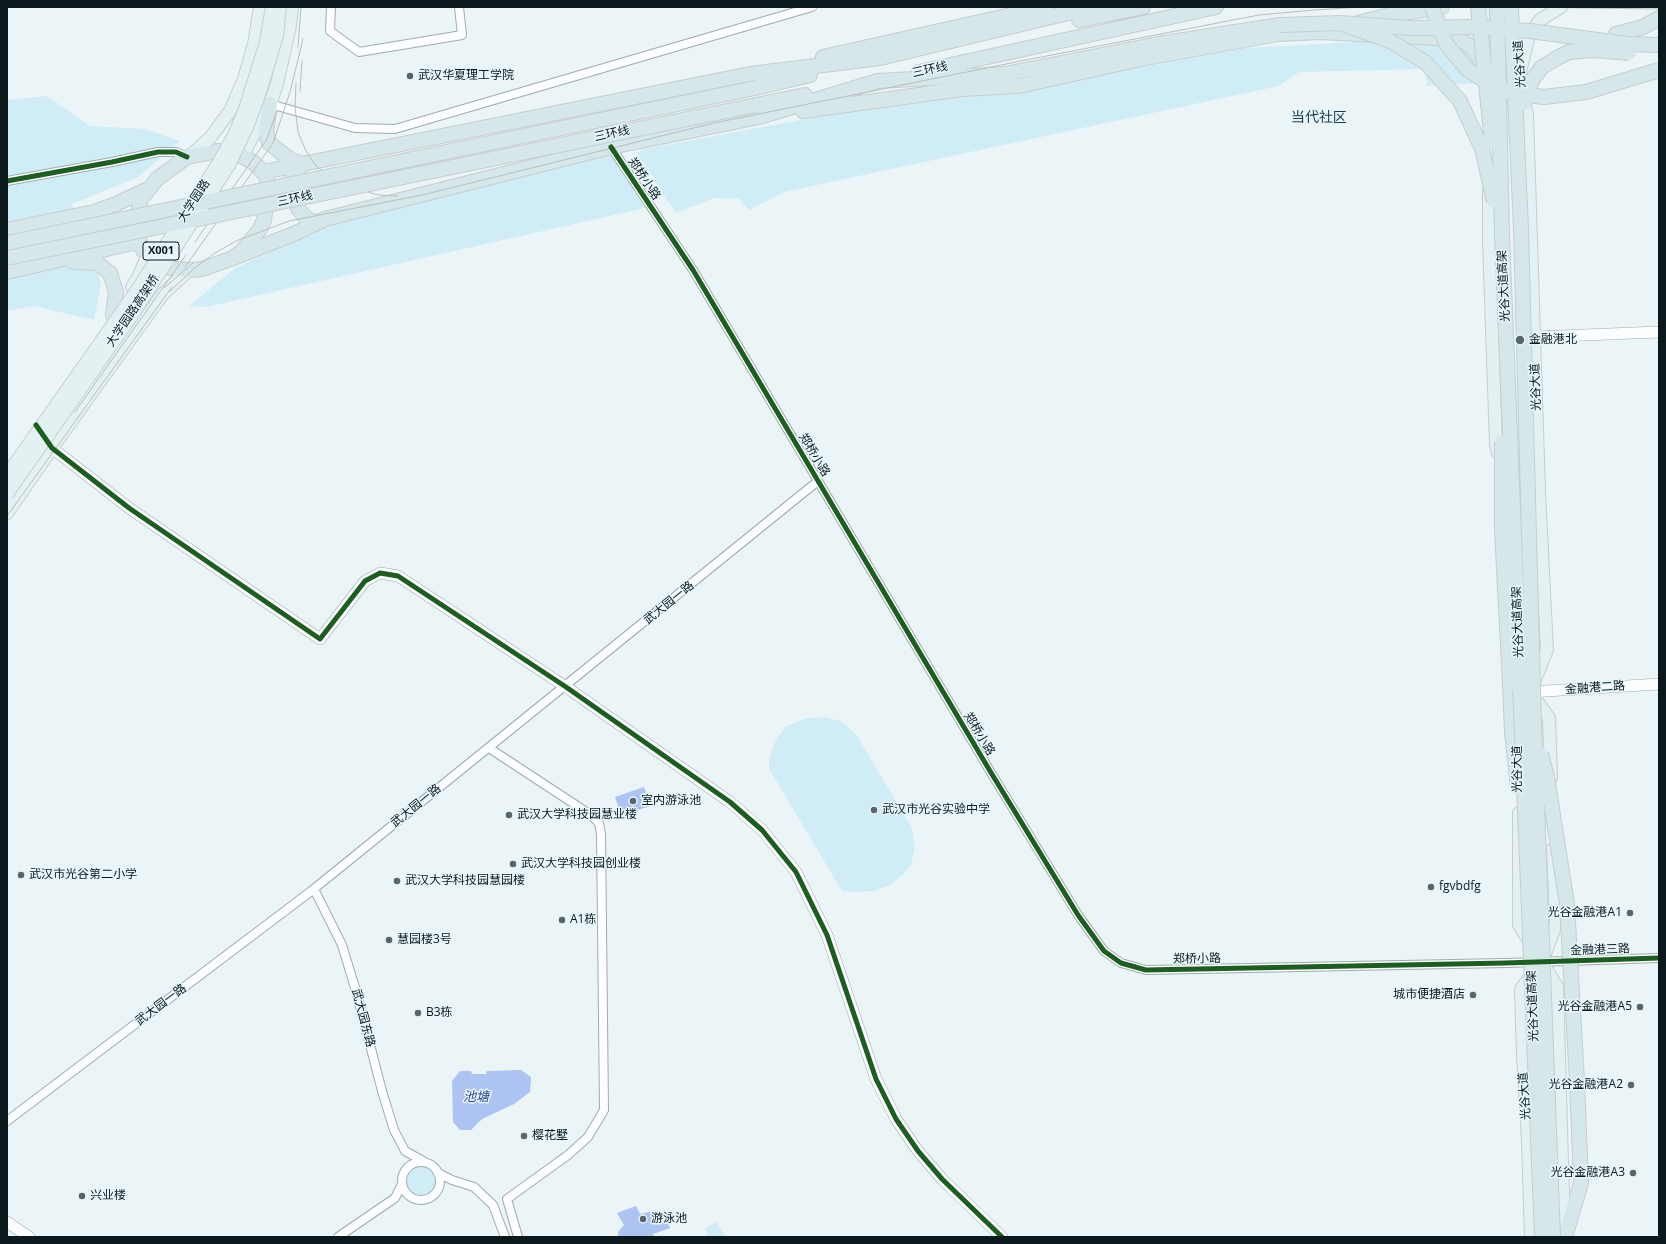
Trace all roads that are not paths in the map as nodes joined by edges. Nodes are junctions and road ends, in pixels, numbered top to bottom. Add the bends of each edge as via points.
1 (260, 7) edge
2 (272, 7) edge
3 (280, 7) edge
4 (292, 7) edge
5 (331, 7) edge
6 (459, 7) edge
7 (812, 7) edge
8 (1048, 7) edge
9 (1061, 7) edge
10 (1093, 7) edge
11 (1143, 7) edge
12 (1216, 7) edge
13 (1432, 7) edge
14 (1442, 7) edge
15 (1478, 7) edge
16 (1487, 7) edge
17 (1497, 7) edge
18 (1511, 7) edge
19 (1517, 7) edge
20 (1561, 7) edge
21 (1033, 10) junction
22 (1659, 18) edge
23 (1340, 23) junction
24 (1320, 32) junction
25 (1553, 35) junction
26 (1659, 45) edge
27 (1149, 46) junction
28 (1205, 47) junction
29 (1659, 54) edge
30 (880, 58) junction
31 (1025, 70) junction
32 (1487, 70) junction
33 (1659, 70) edge
34 (746, 75) junction
35 (1519, 76) junction
36 (878, 81) junction
37 (962, 89) junction
38 (270, 104) junction
39 (757, 111) junction
40 (1516, 136) junction
41 (611, 147) junction
42 (242, 156) junction
43 (188, 157) junction
44 (303, 164) junction
45 (263, 172) junction
46 (7, 181) edge
47 (148, 189) junction
48 (1501, 192) junction
49 (318, 222) junction
50 (7, 230) edge
51 (1502, 234) junction
52 (7, 244) edge
53 (144, 250) junction
54 (7, 258) edge
55 (233, 258) junction
56 (48, 262) junction
57 (189, 270) junction
58 (7, 272) edge
59 (114, 315) junction
60 (1659, 332) edge
61 (1534, 337) junction
62 (1509, 386) junction
63 (36, 425) junction
64 (52, 448) junction
65 (7, 468) edge
66 (7, 474) edge
67 (818, 481) junction
68 (7, 494) edge
69 (7, 513) edge
70 (1659, 684) edge
71 (566, 686) junction
72 (1530, 692) junction
73 (1534, 725) junction
74 (489, 748) junction
75 (1518, 786) junction
76 (314, 888) junction
77 (1659, 958) edge
78 (1542, 962) junction
79 (7, 1121) edge
80 (405, 1151) junction
81 (425, 1162) junction
82 (404, 1172) junction
83 (438, 1173) junction
84 (452, 1180) junction
85 (402, 1184) junction
86 (436, 1192) junction
87 (395, 1198) junction
88 (414, 1198) junction
89 (7, 1222) edge
90 (29, 1237) edge
91 (338, 1237) edge
92 (504, 1237) edge
93 (518, 1237) edge
94 (1002, 1237) edge
95 (1531, 1237) edge
96 (1542, 1237) edge
97 (1553, 1237) edge
98 (1565, 1237) edge

1 - 43 main road via 254,44 244,79 230,111 210,138
2 - 66 main road, 大学园路 / X001, bridge via 266,42 246,108 219,162 137,290
3 - 68 main road, 大学园路高架桥, bridge via 277,36 259,95 248,126 229,164 131,317
4 - 38 main road via 288,40
5 - 6 street via 330,31 359,52 462,35
7 - 38 street via 395,129 355,128
8 - 21 highway
9 - 21 highway
10 - 30 highway
11 - 30 highway, 三环线
12 - 36 highway, 三环线
13 - 33 highway, bridge via 1446,44 1466,69 1496,88 1512,93 1544,97 1586,92
14 - 24 highway via 1389,15
15 - 48 highway, bridge via 1493,152
16 - 32 main road, 光谷大道
17 - 48 highway, 光谷大道高架, bridge
18 - 40 highway, 光谷大道高架, bridge
19 - 35 main road, 光谷大道
20 - 35 main road via 1540,20 1529,35
21 - 34 highway
22 - 25 highway, bridge via 1643,27 1616,34
23 - 25 highway, bridge via 1411,28 1471,27
23 - 27 highway, bridge via 1280,25 1223,32
23 - 51 highway, bridge via 1390,41 1424,62 1460,101 1482,149
24 - 28 highway via 1278,34
24 - 32 highway via 1456,39 1475,50
25 - 26 highway, bridge
27 - 28 highway
27 - 31 highway
28 - 37 highway via 1019,86
29 - 40 highway, bridge via 1594,50 1569,52 1557,58 1542,67 1532,80
30 - 34 highway
30 - 52 highway, 三环线, bridge via 754,88
31 - 36 highway via 1005,74
31 - 37 highway via 1000,80
32 - 72 main road, 光谷大道 via 1489,240 1496,444 1507,503 1514,652
34 - 44 highway
35 - 61 main road, 光谷大道 via 1527,115
36 - 39 highway, 三环线
37 - 39 highway
38 - 42 main road
38 - 44 highway via 266,131 269,143 291,160
39 - 41 highway
39 - 54 highway, 三环线, bridge
40 - 73 highway, 光谷大道高架, bridge via 1521,229
41 - 49 highway
41 - 67 street, 郑桥小路 via 693,270
42 - 43 highway via 218,151
42 - 45 highway
43 - 46 street via 176,152 158,152
43 - 47 highway via 157,179
44 - 45 highway
44 - 49 highway via 293,176 296,203 308,220
45 - 55 highway via 268,183 264,220 252,240
47 - 50 highway via 94,212
47 - 53 highway via 140,200 138,225 138,240
48 - 51 highway, 光谷大道高架, bridge
49 - 55 highway
51 - 62 highway, 光谷大道高架, bridge
53 - 56 highway via 132,243
53 - 57 highway via 171,268
53 - 59 main road, X001 via 139,276
55 - 57 highway via 202,269
56 - 58 highway
56 - 59 highway via 97,263 104,267 114,282
57 - 64 main road, X001 via 163,294
59 - 63 main road, X001
60 - 61 street
61 - 72 main road, 光谷大道 via 1547,650
62 - 75 highway, bridge via 1502,446 1502,530 1512,734
62 - 96 highway, 光谷大道高架, bridge
63 - 64 street
63 - 65 main road, X001
64 - 69 main road, X001
64 - 71 street via 130,508 320,639 365,581 380,573 398,576
67 - 71 street, 武大园一路
67 - 78 street, 郑桥小路 via 990,772 1078,915 1104,951 1121,963 1146,970
70 - 72 street, 金融港二路
71 - 74 street, 武大园一路
71 - 94 street via 730,802 762,830 796,872 826,935 876,1079 896,1119 918,1151 942,1179
72 - 75 main road, 光谷大道 via 1518,720
72 - 78 main road, 光谷大道 via 1549,718 1556,924
73 - 97 highway, 光谷大道高架, bridge
73 - 98 highway, bridge via 1547,777 1567,904 1578,1081 1581,1183
74 - 76 street, 武大园一路
74 - 93 street via 591,815 599,823 601,834 604,1110 588,1137 568,1155 506,1200
75 - 78 main road, 光谷大道 via 1520,925
76 - 79 street, 武大园一路
76 - 80 street, 武大园东路 via 342,944 392,1123
77 - 78 street, 金融港三路
78 - 95 main road, 光谷大道 via 1521,989
78 - 98 main road, 光谷大道 via 1557,987
80 - 81 street
80 - 82 street
81 - 82 street via 413,1164
81 - 83 street
82 - 85 street
83 - 84 street
83 - 86 street via 440,1180
84 - 86 street
84 - 92 street via 474,1187 493,1205
85 - 87 street
85 - 88 street via 404,1190
86 - 88 street via 426,1199
87 - 88 street
87 - 91 street
89 - 90 street

